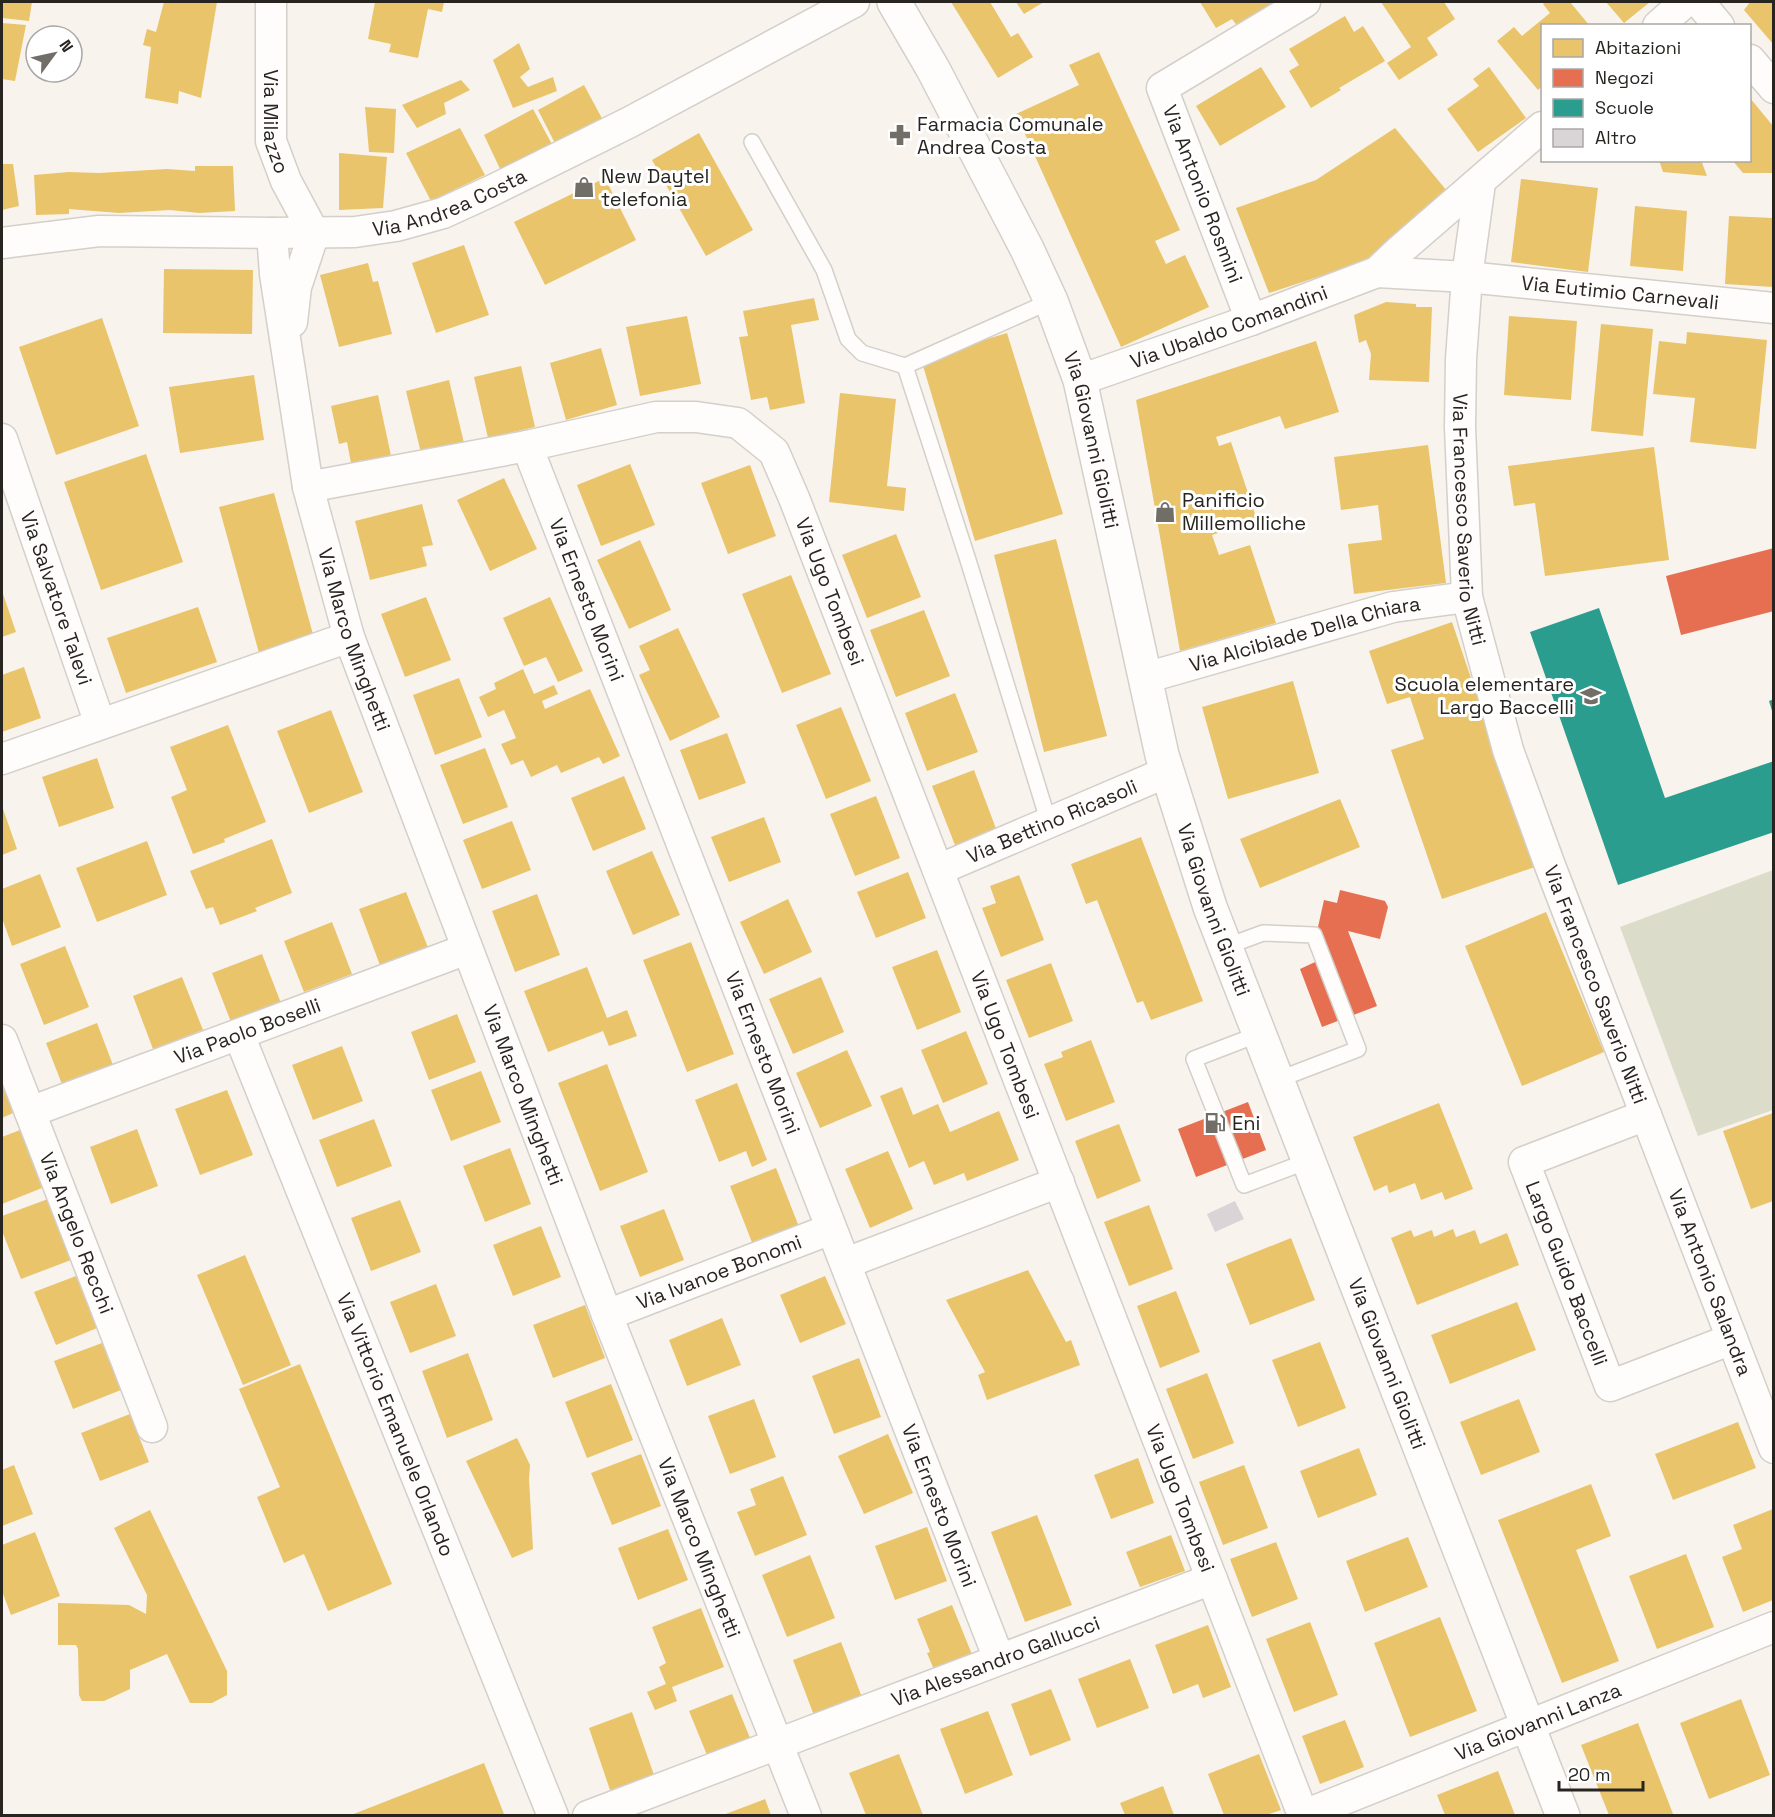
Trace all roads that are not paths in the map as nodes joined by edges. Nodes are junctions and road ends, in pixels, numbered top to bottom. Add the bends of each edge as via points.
1 (271, 2) edge
2 (854, 2) edge
3 (894, 2) edge
4 (1305, 2) edge
5 (1685, 2) edge
6 (1699, 2) edge
7 (1660, 24) edge
8 (1717, 24) edge
9 (1751, 62) edge
10 (1773, 88) edge
11 (1541, 129) edge
12 (752, 142) dead end
13 (1480, 183) junction
14 (272, 233) junction
15 (314, 233) junction
16 (2, 243) edge
17 (1377, 272) junction
18 (1467, 278) junction
19 (1051, 301) junction
20 (1773, 308) edge
21 (1251, 320) junction
22 (288, 358) junction
23 (905, 366) junction
24 (1080, 380) junction
25 (2, 439) edge
26 (527, 447) junction
27 (308, 487) junction
28 (1467, 597) junction
29 (349, 637) junction
30 (1145, 678) junction
31 (100, 724) junction
32 (2, 759) edge
33 (1167, 772) junction
34 (1049, 823) junction
35 (938, 870) junction
36 (1225, 947) junction
37 (467, 949) junction
38 (1259, 1034) junction
39 (239, 1035) junction
40 (2, 1040) edge
41 (1277, 1080) junction
42 (30, 1112) junction
43 (1646, 1115) junction
44 (1308, 1161) junction
45 (1059, 1182) junction
46 (831, 1229) junction
47 (846, 1263) junction
48 (608, 1315) junction
49 (1732, 1339) junction
50 (152, 1427) dead end
51 (1773, 1448) edge
52 (1212, 1579) junction
53 (1773, 1627) edge
54 (999, 1659) junction
55 (1528, 1725) junction
56 (778, 1742) junction
57 (553, 1815) edge
58 (588, 1815) edge
59 (806, 1815) edge
60 (1303, 1815) edge
61 (1563, 1815) edge

1 - 15 street, Via Milazzo via 271,141 286,181
2 - 15 street, Via Andrea Costa via 641,117 443,213 396,226
3 - 19 street, Via Giovanni Giolitti via 996,186
4 - 21 street, Via Antonio Rosmini via 1162,88
5 - 7 street
6 - 8 street
9 - 10 street
11 - 13 street, Via Ubaldo Comandini
12 - 23 lane via 824,270 848,339 862,353
13 - 17 street, Via Ubaldo Comandini
13 - 18 street, Via Francesco Saverio Nitti
14 - 15 street, Via Andrea Costa
14 - 16 street, Via Andrea Costa via 99,231
14 - 22 street, Via Marco Minghetti
15 - 22 street, Via Marco Minghetti via 296,287
17 - 18 street, Via Ubaldo Comandini
17 - 21 street, Via Ubaldo Comandini
18 - 20 street, Via Eutimio Carnevali
18 - 28 street, Via Francesco Saverio Nitti via 1460,427
19 - 23 lane
19 - 24 street, Via Giovanni Giolitti
21 - 24 street, Via Ubaldo Comandini
22 - 27 street, Via Marco Minghetti
23 - 34 lane
24 - 30 street, Via Giovanni Giolitti
25 - 31 street, Via Salvatore Talevi
26 - 27 street, Via Ugo Tombesi
26 - 35 street, Via Ugo Tombesi via 656,417 696,417 738,423 774,452
26 - 46 street, Via Ernesto Morini
27 - 29 street, Via Marco Minghetti
28 - 30 street, Via Alcibiade Della Chiara via 1393,607
28 - 43 street, Via Francesco Saverio Nitti via 1508,750
29 - 31 street
29 - 37 street, Via Marco Minghetti
30 - 33 street, Via Giovanni Giolitti
31 - 32 street
33 - 34 street, Via Bettino Ricasoli
33 - 36 street, Via Giovanni Giolitti
34 - 35 street, Via Bettino Ricasoli
35 - 45 street, Via Ugo Tombesi
36 - 38 street, Via Giovanni Giolitti
36 - 41 lane via 1263,933 1314,935 1358,1049
37 - 39 street, Via Paolo Boselli
37 - 48 street, Via Marco Minghetti
38 - 41 street, Via Giovanni Giolitti
38 - 44 lane via 1194,1059 1244,1185
39 - 42 street, Via Paolo Boselli
39 - 57 street, Via Vittorio Emanuele Orlando
40 - 42 street, Via Angelo Recchi
41 - 44 street, Via Giovanni Giolitti
42 - 50 street, Via Angelo Recchi
43 - 49 street, Via Antonio Salandra
43 - 49 street, Largo Guido Baccelli via 1524,1162 1610,1386
44 - 55 street, Via Giovanni Giolitti
45 - 47 street
45 - 52 street, Via Ugo Tombesi
46 - 47 street, Via Ernesto Morini
46 - 48 street, Via Ivanoe Bonomi
47 - 54 street, Via Ernesto Morini
48 - 56 street, Via Marco Minghetti
49 - 51 street, Via Antonio Salandra
52 - 54 street, Via Alessandro Gallucci
52 - 60 street, Via Ugo Tombesi
53 - 55 street, Via Giovanni Lanza
54 - 56 street, Via Alessandro Gallucci
55 - 60 street, Via Giovanni Lanza
55 - 61 street, Via Giovanni Giolitti
56 - 58 street, Via Alessandro Gallucci
56 - 59 street, Via Marco Minghetti

